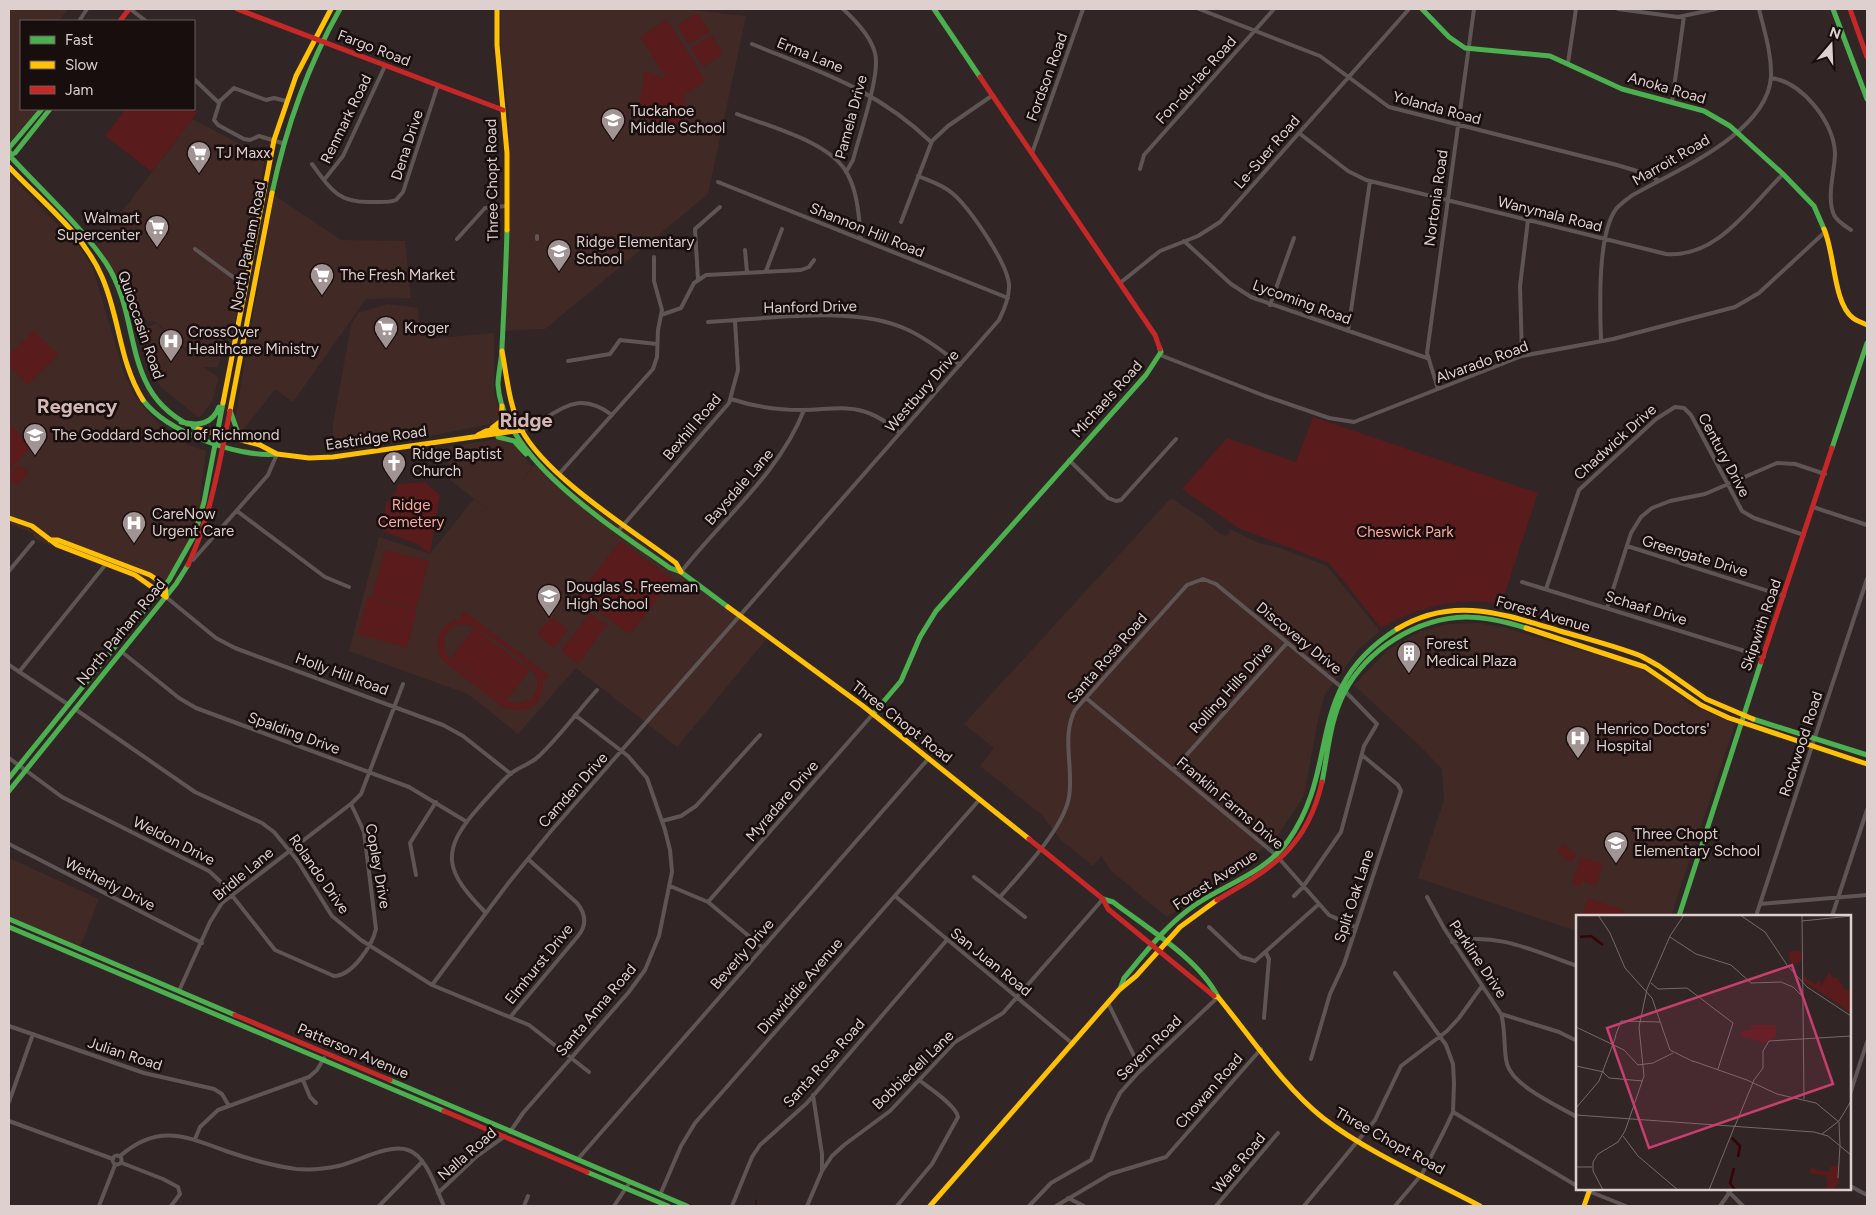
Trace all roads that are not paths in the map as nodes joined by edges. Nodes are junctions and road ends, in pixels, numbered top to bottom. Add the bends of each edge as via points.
1 (88, 9) edge
2 (130, 9) edge
3 (237, 9) edge
4 (332, 9) edge
5 (340, 9) edge
6 (497, 9) edge
7 (843, 9) edge
8 (934, 9) edge
9 (1083, 9) edge
10 (1199, 9) edge
11 (1274, 9) edge
12 (1409, 9) edge
13 (1422, 9) edge
14 (1474, 9) edge
15 (1576, 9) edge
16 (1618, 9) edge
17 (1716, 9) edge
18 (1760, 9) edge
19 (1833, 9) edge
20 (1850, 9) edge
21 (1633, 10) edge
22 (1684, 16) junction
23 (80, 20) edge
24 (121, 20) edge
25 (145, 20) edge
26 (1256, 30) junction
27 (314, 38) junction
28 (321, 41) junction
29 (752, 44) dead end
30 (1468, 49) junction
31 (1867, 57) edge
32 (1568, 63) junction
33 (385, 66) junction
34 (1348, 77) junction
35 (1771, 78) junction
36 (195, 80) edge
37 (438, 85) junction
38 (870, 95) junction
39 (992, 95) junction
40 (1867, 99) edge
41 (286, 102) junction
42 (1672, 102) junction
43 (219, 103) junction
44 (41, 110) edge
45 (49, 110) edge
46 (503, 110) junction
47 (737, 114) dead end
48 (1458, 125) junction
49 (1737, 132) junction
50 (1299, 133) junction
51 (274, 140) junction
52 (282, 142) junction
53 (931, 142) junction
54 (1032, 153) junction
55 (9, 155) edge
56 (312, 164) dead end
57 (9, 167) edge
58 (1140, 169) dead end
59 (846, 172) junction
60 (1783, 174) junction
61 (918, 176) junction
62 (324, 180) junction
63 (1658, 180) junction
64 (1370, 181) junction
65 (718, 182) dead end
66 (1448, 200) junction
67 (506, 206) junction
68 (720, 207) dead end
69 (1528, 220) junction
70 (902, 222) dead end
71 (782, 229) dead end
72 (1851, 230) dead end
73 (1826, 231) junction
74 (1294, 238) dead end
75 (457, 239) dead end
76 (861, 239) junction
77 (1606, 240) junction
78 (1184, 241) junction
79 (195, 249) dead end
80 (745, 250) dead end
81 (654, 257) dead end
82 (814, 260) dead end
83 (746, 272) junction
84 (766, 272) junction
85 (698, 279) junction
86 (246, 282) junction
87 (1120, 283) junction
88 (254, 284) junction
89 (1008, 298) junction
90 (1270, 305) junction
91 (662, 315) junction
92 (735, 321) junction
93 (708, 322) dead end
94 (1867, 326) edge
95 (1348, 331) junction
96 (1600, 341) junction
97 (1867, 343) edge
98 (657, 344) junction
99 (502, 351) junction
100 (1160, 355) junction
101 (1522, 356) junction
102 (1427, 358) junction
103 (568, 361) dead end
104 (960, 365) junction
105 (225, 390) junction
106 (1438, 390) junction
107 (731, 398) junction
108 (503, 403) junction
109 (1680, 407) joint
110 (230, 408) junction
111 (804, 410) junction
112 (612, 416) junction
113 (181, 422) junction
114 (513, 430) junction
115 (522, 430) junction
116 (489, 433) junction
117 (900, 433) junction
118 (216, 435) junction
119 (224, 437) junction
120 (1176, 439) dead end
121 (215, 444) junction
122 (260, 445) junction
123 (223, 446) junction
124 (277, 454) junction
125 (532, 458) junction
126 (1069, 460) junction
127 (559, 474) junction
128 (1824, 474) junction
129 (1726, 484) junction
130 (1813, 507) junction
131 (237, 511) junction
132 (9, 518) edge
133 (624, 524) junction
134 (1867, 525) edge
135 (618, 530) junction
136 (1804, 535) junction
137 (50, 540) junction
138 (33, 542) dead end
139 (1627, 546) junction
140 (191, 561) junction
141 (106, 564) junction
142 (11, 566) edge
143 (9, 571) edge
144 (681, 572) junction
145 (1200, 579) joint
146 (1867, 579) edge
147 (1522, 582) dead end
148 (165, 585) junction
149 (349, 587) dead end
150 (1546, 589) junction
151 (159, 593) junction
152 (1784, 596) junction
153 (166, 597) junction
154 (1607, 608) junction
155 (739, 616) junction
156 (1287, 643) junction
157 (122, 651) junction
158 (1764, 658) junction
159 (9, 665) edge
160 (19, 672) junction
161 (403, 684) dead end
162 (1340, 686) junction
163 (597, 690) dead end
164 (1345, 692) junction
165 (1086, 698) junction
166 (68, 705) junction
167 (394, 707) junction
168 (75, 709) junction
169 (873, 714) junction
170 (1743, 714) junction
171 (575, 715) junction
172 (1741, 722) junction
173 (760, 735) dead end
174 (1814, 738) junction
175 (1812, 746) junction
176 (622, 752) junction
177 (1362, 755) junction
178 (1867, 755) edge
179 (9, 758) edge
180 (929, 758) junction
181 (1867, 764) edge
182 (19, 766) junction
183 (1173, 770) junction
184 (26, 771) junction
185 (370, 773) junction
186 (511, 774) junction
187 (9, 778) edge
188 (9, 791) edge
189 (980, 799) junction
190 (436, 802) junction
191 (351, 804) junction
192 (1867, 810) edge
193 (662, 821) junction
194 (466, 822) junction
195 (9, 844) edge
196 (1040, 847) junction
197 (289, 850) junction
198 (1276, 855) junction
199 (528, 859) junction
200 (1281, 860) junction
201 (416, 875) dead end
202 (974, 877) dead end
203 (670, 886) junction
204 (1303, 887) junction
205 (231, 894) junction
206 (1867, 895) edge
207 (895, 896) junction
208 (1294, 896) dead end
209 (1839, 896) junction
210 (1000, 897) junction
211 (1427, 897) dead end
212 (1103, 899) junction
213 (708, 902) junction
214 (1319, 904) junction
215 (1760, 904) junction
216 (486, 913) junction
217 (1679, 915) edge
218 (1756, 915) edge
219 (1832, 915) edge
220 (1025, 917) dead end
221 (9, 919) edge
222 (9, 927) edge
223 (1209, 927) dead end
224 (1355, 927) junction
225 (1159, 938) junction
226 (946, 941) junction
227 (1452, 942) junction
228 (202, 943) junction
229 (369, 944) junction
230 (1164, 944) junction
231 (1153, 945) junction
232 (762, 947) junction
233 (1159, 950) junction
234 (1266, 953) junction
235 (309, 966) joint
236 (1576, 966) edge
237 (1395, 973) dead end
238 (432, 985) junction
239 (1482, 986) junction
240 (1119, 990) junction
241 (179, 991) junction
242 (1218, 997) junction
243 (176, 998) junction
244 (1017, 998) junction
245 (1108, 1003) junction
246 (1501, 1014) junction
247 (511, 1016) junction
248 (1264, 1018) dead end
249 (9, 1026) edge
250 (33, 1034) junction
251 (1440, 1036) junction
252 (1576, 1040) edge
253 (1867, 1042) edge
254 (1073, 1044) junction
255 (1261, 1049) junction
256 (325, 1053) junction
257 (571, 1058) junction
258 (1310, 1059) dead end
259 (323, 1060) junction
260 (1141, 1070) junction
261 (588, 1072) dead end
262 (1851, 1077) edge
263 (1855, 1078) junction
264 (303, 1080) junction
265 (919, 1080) junction
266 (1851, 1091) edge
267 (813, 1095) junction
268 (9, 1102) edge
269 (316, 1102) dead end
270 (229, 1106) junction
271 (1453, 1112) junction
272 (1576, 1115) edge
273 (9, 1121) edge
274 (510, 1132) junction
275 (1278, 1133) dead end
276 (504, 1137) junction
277 (195, 1139) junction
278 (1358, 1141) junction
279 (120, 1156) junction
280 (113, 1159) junction
281 (577, 1160) junction
282 (422, 1162) junction
283 (122, 1163) junction
284 (115, 1165) junction
285 (574, 1166) junction
286 (822, 1171) junction
287 (1422, 1174) junction
288 (630, 1182) junction
289 (1576, 1185) edge
290 (1851, 1187) edge
291 (626, 1189) junction
292 (1589, 1190) edge
293 (1729, 1190) edge
294 (438, 1193) junction
295 (660, 1195) junction
296 (1867, 1195) edge
297 (528, 1196) dead end
298 (1068, 1198) junction
299 (658, 1202) junction
300 (99, 1206) edge
301 (172, 1206) edge
302 (379, 1206) edge
303 (444, 1206) edge
304 (524, 1206) edge
305 (614, 1206) edge
306 (668, 1206) edge
307 (687, 1206) edge
308 (732, 1206) edge
309 (807, 1206) edge
310 (897, 1206) edge
311 (930, 1206) edge
312 (1029, 1206) edge
313 (1056, 1206) edge
314 (1084, 1206) edge
315 (1216, 1206) edge
316 (1304, 1206) edge
317 (1395, 1206) edge
318 (1480, 1206) edge
319 (1584, 1206) edge
320 (1626, 1206) edge
321 (1720, 1206) edge
322 (1743, 1206) edge

1 - 23 street
2 - 24 main road
2 - 25 street
3 - 27 main road, Fargo Road
4 - 27 main road, North Parham Road
5 - 28 main road, North Parham Road
6 - 46 main road, Three Chopt Road via 496,45
7 - 38 street, Pamela Drive via 875,53 876,67
8 - 39 main road, Michaels Road
9 - 54 street, Fordson Road
10 - 26 street, Yolanda Road
11 - 26 street, Fon-du-lac Road
12 - 34 street, Le-Suer Road
13 - 30 main road via 1449,37
14 - 30 street, Nortonia Road
15 - 32 street
16 - 21 street
17 - 22 street
18 - 35 street, Marroit Road
19 - 40 main road
20 - 31 main road
21 - 22 street
22 - 42 street
26 - 34 street, Yolanda Road via 1320,56
26 - 58 street, Fon-du-lac Road via 1144,155
27 - 28 main road, Fargo Road
27 - 41 main road, North Parham Road
28 - 33 main road, Fargo Road
28 - 52 main road, North Parham Road via 297,96
29 - 38 street, Erma Lane via 842,80
30 - 32 main road, Anoka Road via 1533,53
30 - 48 street, Nortonia Road
32 - 42 main road, Anoka Road via 1622,89
33 - 37 main road, Fargo Road
33 - 62 street, Renmark Road via 343,156
34 - 48 street, Yolanda Road via 1389,107
34 - 50 street, Le-Suer Road
35 - 49 street, Marroit Road via 1760,107
35 - 72 street via 1783,81 1802,94 1827,125 1835,154 1832,208 1836,218
36 - 43 street
37 - 46 main road, Fargo Road
37 - 62 street, Dena Drive via 403,192 398,198 390,202 348,201
38 - 53 street, Erma Lane via 900,114
38 - 59 street, Pamela Drive via 853,160
39 - 53 street
39 - 54 main road, Michaels Road
41 - 43 street via 266,100 234,88
41 - 51 main road, North Parham Road
42 - 49 main road, Anoka Road via 1704,111
43 - 51 street via 214,120 218,125 248,140 259,136
44 - 55 main road via 9,148
45 - 55 main road via 15,153
46 - 67 main road, Three Chopt Road via 507,152
47 - 59 street via 822,148 835,157
48 - 63 street, Yolanda Road via 1644,173
48 - 66 street, Nortonia Road
49 - 60 main road, Anoka Road
49 - 63 street, Marroit Road via 1732,139
50 - 64 street, Wanymala Road via 1348,171
50 - 78 street, Le-Suer Road via 1220,222
51 - 52 street
51 - 86 main road, North Parham Road
52 - 88 main road, North Parham Road
53 - 61 street
54 - 87 main road, Michaels Road
55 - 113 main road, Quioccasin Road via 102,257 119,294 145,383 164,409
56 - 62 street, Dena Drive
57 - 121 main road, Quioccasin Road via 83,246 98,269 130,377 144,402 175,430
59 - 76 street, Pamela Drive via 855,196
60 - 73 main road, Anoka Road via 1814,206
60 - 77 street, Wanymala Road via 1726,232 1693,253 1666,254
61 - 70 street
61 - 89 street, Westbury Drive via 950,191 963,204 1004,266 1009,281
63 - 77 street, Marroit Road via 1616,208
64 - 66 street, Wanymala Road
64 - 95 street
65 - 76 street, Shannon Hill Road
66 - 69 street, Wanymala Road
66 - 102 street, Nortonia Road
67 - 75 street via 485,208
67 - 99 main road, Three Chopt Road
68 - 85 street via 695,229
69 - 77 street, Wanymala Road
69 - 101 street via 1520,286
71 - 84 street
73 - 94 main road, Anoka Road via 1841,303 1852,318
73 - 96 street, Alvarado Road via 1776,278 1742,304
74 - 90 street
76 - 89 street, Shannon Hill Road
77 - 96 street, Marroit Road via 1600,281
78 - 87 street, Le-Suer Road via 1160,251
78 - 90 street, Lycoming Road via 1240,291
79 - 86 street via 235,278
80 - 83 street
81 - 91 street via 654,281 662,303
82 - 84 street via 805,269
83 - 84 street
83 - 85 street via 714,274
85 - 91 street via 681,308
86 - 88 street
86 - 105 main road, North Parham Road
87 - 100 main road, Michaels Road via 1155,336
88 - 110 main road, North Parham Road
89 - 104 street, Westbury Drive via 999,320
90 - 95 street, Lycoming Road
91 - 98 street
92 - 93 street, Hanford Drive
92 - 104 street, Hanford Drive via 842,315 869,318 919,335
92 - 107 street, Bexhill Road via 738,370
95 - 102 street, Lycoming Road
96 - 101 street, Alvarado Road
97 - 128 main road, Skipwith Road
98 - 103 street via 620,340 610,354
98 - 112 street via 653,369
99 - 108 main road, Three Chopt Road via 498,374
99 - 115 main road, Three Chopt Road via 510,401
100 - 106 street, Alvarado Road via 1340,422 1362,420
100 - 126 main road, Michaels Road via 1146,376
101 - 106 street, Alvarado Road
102 - 106 street, Nortonia Road
104 - 117 street, Westbury Drive
105 - 113 main road via 217,412 208,422 199,425
105 - 118 main road, North Parham Road
107 - 111 street via 757,407
107 - 133 street, Bexhill Road
108 - 114 main road, Three Chopt Road
108 - 116 main road via 501,421
109 - 129 street, Century Drive via 1687,410 1699,428
109 - 150 street, Chadwick Drive via 1670,408 1656,419 1578,490
110 - 119 main road, North Parham Road
110 - 122 main road via 238,433
111 - 117 street via 828,407 865,411
111 - 144 street, Baysdale Lane via 796,432 781,455
112 - 115 street via 596,404 579,402
112 - 127 street
113 - 118 main road, Quioccasin Road
114 - 115 main road, Eastridge Road
114 - 116 main road, Eastridge Road
114 - 125 main road, Three Chopt Road
115 - 127 main road, Three Chopt Road
116 - 124 main road, Eastridge Road via 321,458
116 - 125 main road via 511,440
117 - 155 street, Westbury Drive
118 - 119 main road, Quioccasin Road
118 - 121 main road, North Parham Road
119 - 122 main road, Eastridge Road
119 - 123 main road, North Parham Road
120 - 126 street via 1120,500 1112,500
121 - 123 main road, Quioccasin Road
121 - 148 main road, North Parham Road via 195,534
122 - 124 main road, Eastridge Road
123 - 124 main road, Eastridge Road
123 - 140 main road, North Parham Road via 204,529
124 - 131 street via 268,475
125 - 135 main road, Three Chopt Road via 558,484
126 - 169 main road, Michaels Road via 936,610 923,631 905,675
127 - 133 main road, Three Chopt Road
128 - 129 street via 1796,464 1778,463
128 - 130 main road, Skipwith Road
129 - 136 street, Century Drive via 1739,507 1749,516
129 - 139 street via 1705,494 1652,508 1636,523
130 - 134 street
130 - 136 main road, Skipwith Road
131 - 140 street
131 - 149 street via 324,577
132 - 137 main road via 32,526
133 - 135 street, Bexhill Road
133 - 144 main road, Three Chopt Road via 676,563
135 - 144 main road, Three Chopt Road via 670,568
136 - 152 main road, Skipwith Road
137 - 141 main road, Holly Hill Road via 57,546
137 - 148 main road via 58,540 150,575
138 - 142 street
139 - 152 street, Greengate Drive
139 - 154 street
140 - 153 main road, North Parham Road
141 - 151 main road, Holly Hill Road via 140,578
141 - 160 street
142 - 143 street
144 - 155 main road, Three Chopt Road
145 - 156 street, Discovery Drive via 1216,584
145 - 165 street, Santa Rosa Road via 1187,585
146 - 174 street, Rockwood Road
147 - 150 street, Schaaf Drive
148 - 151 main road, North Parham Road
148 - 153 main road
150 - 154 street, Schaaf Drive
151 - 153 main road, Holly Hill Road
151 - 166 main road, North Parham Road
152 - 158 main road, Skipwith Road
153 - 157 main road, North Parham Road
153 - 167 street, Holly Hill Road via 229,645
154 - 158 street, Schaaf Drive
155 - 169 main road, Three Chopt Road
155 - 176 street, Camden Drive
156 - 162 street, Discovery Drive
156 - 183 street, Rolling Hills Drive
157 - 168 main road, North Parham Road
157 - 185 street, Spalding Drive via 196,708
158 - 170 main road, Skipwith Road
159 - 160 street, Rolando Drive
160 - 166 street, Rolando Drive
161 - 167 street, Bridle Lane
162 - 164 street, Discovery Drive
162 - 170 main road, Forest Avenue via 1363,656 1393,630 1438,612 1475,609 1506,614 1635,655 1659,666 1709,701
162 - 198 main road, Forest Avenue via 1326,722 1308,809 1293,836
163 - 171 street
164 - 172 main road, Forest Avenue via 1371,657 1402,634 1437,621 1478,618 1502,622 1637,664 1707,709
164 - 177 street, Discovery Drive via 1376,724
164 - 200 main road, Forest Avenue via 1331,730 1316,809 1298,841
165 - 183 street, Franklin Farms Drive
165 - 196 street, Santa Rosa Road via 1075,710 1068,729 1071,782 1068,805 1062,820
166 - 168 street, Rolando Drive
166 - 182 main road, North Parham Road
167 - 185 street, Bridle Lane
167 - 186 street, Holly Hill Road via 455,731
168 - 184 main road, North Parham Road
168 - 197 street, Rolando Drive via 195,792 267,826
169 - 180 main road, Three Chopt Road
169 - 213 street, Myradare Drive
170 - 172 main road, Skipwith Road
170 - 174 main road, Forest Avenue
171 - 176 street, Santa Anna Road
171 - 186 street via 538,758
172 - 175 main road, Forest Avenue
172 - 217 main road, Skipwith Road
173 - 193 street via 696,806 681,816
174 - 175 street, Rockwood Road
174 - 178 main road, Forest Avenue
175 - 181 main road, Forest Avenue
175 - 215 street, Rockwood Road
176 - 193 street, Santa Anna Road via 647,778
176 - 199 street, Camden Drive
177 - 204 street via 1341,832
177 - 224 street, Split Oak Lane via 1401,790
179 - 182 street, Weldon Drive
180 - 189 main road, Three Chopt Road
180 - 232 street, Beverly Drive
182 - 184 street, Weldon Drive
182 - 187 main road, North Parham Road
183 - 198 street, Franklin Farms Drive
184 - 188 main road, North Parham Road
184 - 205 street, Weldon Drive via 62,797 209,871
185 - 190 street, Spalding Drive
185 - 191 street, Bridle Lane via 361,794
186 - 194 street
189 - 196 main road, Three Chopt Road
189 - 207 street, Dinwiddie Avenue
190 - 194 street, Spalding Drive
190 - 201 street via 410,843
191 - 197 street, Bridle Lane
191 - 229 street, Copley Drive via 364,832 375,914 376,929
192 - 209 street
193 - 203 street, Santa Anna Road via 672,862
194 - 216 street via 453,845 452,865 463,887
195 - 228 street, Wetherly Drive
196 - 210 street, Santa Rosa Road
196 - 212 main road, Three Chopt Road
197 - 205 street, Bridle Lane
197 - 229 street, Rolando Drive via 332,916
198 - 200 street, Franklin Farms Drive
198 - 225 main road, Forest Avenue via 1249,876 1189,909
199 - 216 street, Camden Drive
199 - 247 street, Elmhurst Drive via 577,903 585,924
200 - 204 street, Franklin Farms Drive
200 - 230 main road, Forest Avenue via 1255,880 1197,913
202 - 210 street
203 - 213 street
203 - 257 street, Santa Anna Road via 659,936 645,970
204 - 208 street
204 - 214 street, Franklin Farms Drive
205 - 228 street, Bridle Lane via 216,912
205 - 235 street, Weldon Drive via 270,946
206 - 209 street
207 - 226 street, San Juan Road
207 - 295 street, Dinwiddie Avenue via 695,1123 681,1146
209 - 215 street
209 - 219 street
210 - 220 street
211 - 227 street, Parkline Drive
212 - 225 main road, Three Chopt Road via 1113,902
212 - 231 main road, Three Chopt Road via 1108,909
212 - 244 street, Bobbiedell Lane
213 - 232 street
214 - 224 street, Franklin Farms Drive via 1335,919
214 - 234 street
215 - 218 street, Rockwood Road
216 - 238 street, Camden Drive
221 - 241 main road, Patterson Avenue
222 - 243 main road, Patterson Avenue
223 - 234 street via 1244,959 1255,960
224 - 258 street, Split Oak Lane
225 - 230 main road, Three Chopt Road
225 - 231 main road, Forest Avenue
226 - 244 street, San Juan Road
226 - 267 street, Santa Rosa Road
227 - 236 street via 1493,938
227 - 239 street, Parkline Drive
228 - 241 street, Bridle Lane
229 - 235 street, Copley Drive via 344,975 328,974
229 - 238 street, Rolando Drive
230 - 233 main road, Forest Avenue
230 - 242 main road, Three Chopt Road via 1205,978 1216,989
231 - 233 main road, Three Chopt Road
231 - 240 main road, Forest Avenue via 1124,978
232 - 281 street, Beverly Drive
233 - 240 main road, Forest Avenue via 1131,982
233 - 242 main road, Three Chopt Road via 1210,994
234 - 248 street via 1269,959
237 - 251 street
238 - 247 street, Rolando Drive
239 - 246 street, Parkline Drive
239 - 251 street via 1459,1018
240 - 245 main road, Forest Avenue
241 - 243 street, Bridle Lane
241 - 256 main road, Patterson Avenue
242 - 255 main road, Three Chopt Road
242 - 260 street, Severn Road
243 - 259 main road, Patterson Avenue
244 - 254 street, San Juan Road
244 - 265 street, Bobbiedell Lane via 994,1020 955,1042
245 - 254 main road, Forest Avenue
245 - 260 street
246 - 252 street, Parkline Drive
246 - 272 street via 1506,1061 1512,1075
247 - 257 street, Rolando Drive via 538,1031
249 - 250 street, Julian Road
250 - 268 street
250 - 270 street, Julian Road via 144,1073 214,1089 222,1094
251 - 271 street via 1453,1064
251 - 278 street via 1401,1066 1382,1111
253 - 263 street
254 - 311 main road, Forest Avenue
255 - 278 main road, Three Chopt Road via 1311,1108
255 - 298 street, Chowan Road via 1163,1159 1124,1169
256 - 259 street
256 - 274 main road, Patterson Avenue
257 - 261 street, Rolando Drive
257 - 274 street, Santa Anna Road
259 - 264 street via 317,1070
259 - 276 main road, Patterson Avenue
260 - 312 street, Severn Road via 1116,1099 1091,1160 1051,1183
262 - 263 street
263 - 266 street
264 - 269 street via 310,1097
264 - 270 street
265 - 286 street, Bobbiedell Lane via 890,1111 832,1156
265 - 310 street via 958,1115 932,1164
267 - 286 street
267 - 308 street, Santa Rosa Road via 756,1150
270 - 277 street via 210,1116
271 - 287 street
271 - 289 street
273 - 280 street
274 - 276 street, Nalla Road
274 - 281 main road, Patterson Avenue
275 - 315 street, Ware Road
276 - 285 main road, Patterson Avenue
276 - 294 street, Nalla Road via 477,1156
277 - 279 street via 181,1135 157,1137 133,1146
277 - 282 street via 248,1158 296,1169 338,1166 400,1148 413,1152
278 - 287 main road, Three Chopt Road
278 - 316 street
279 - 280 street
279 - 283 street
280 - 284 street
281 - 285 street, Beverly Drive
281 - 288 main road, Patterson Avenue
282 - 294 street
282 - 302 street
283 - 284 street
283 - 301 street via 163,1179 180,1191
284 - 300 street
285 - 291 main road, Patterson Avenue
286 - 309 street
287 - 317 street
287 - 318 main road, Three Chopt Road
288 - 291 street
288 - 295 main road, Patterson Avenue
290 - 296 street
291 - 299 main road, Patterson Avenue
291 - 305 street
292 - 319 main road
292 - 320 street
293 - 321 street
293 - 322 street
294 - 303 street
295 - 299 street, Dinwiddie Avenue
295 - 307 main road, Patterson Avenue
297 - 304 street
298 - 313 street, Chowan Road
298 - 314 street
299 - 306 main road, Patterson Avenue

